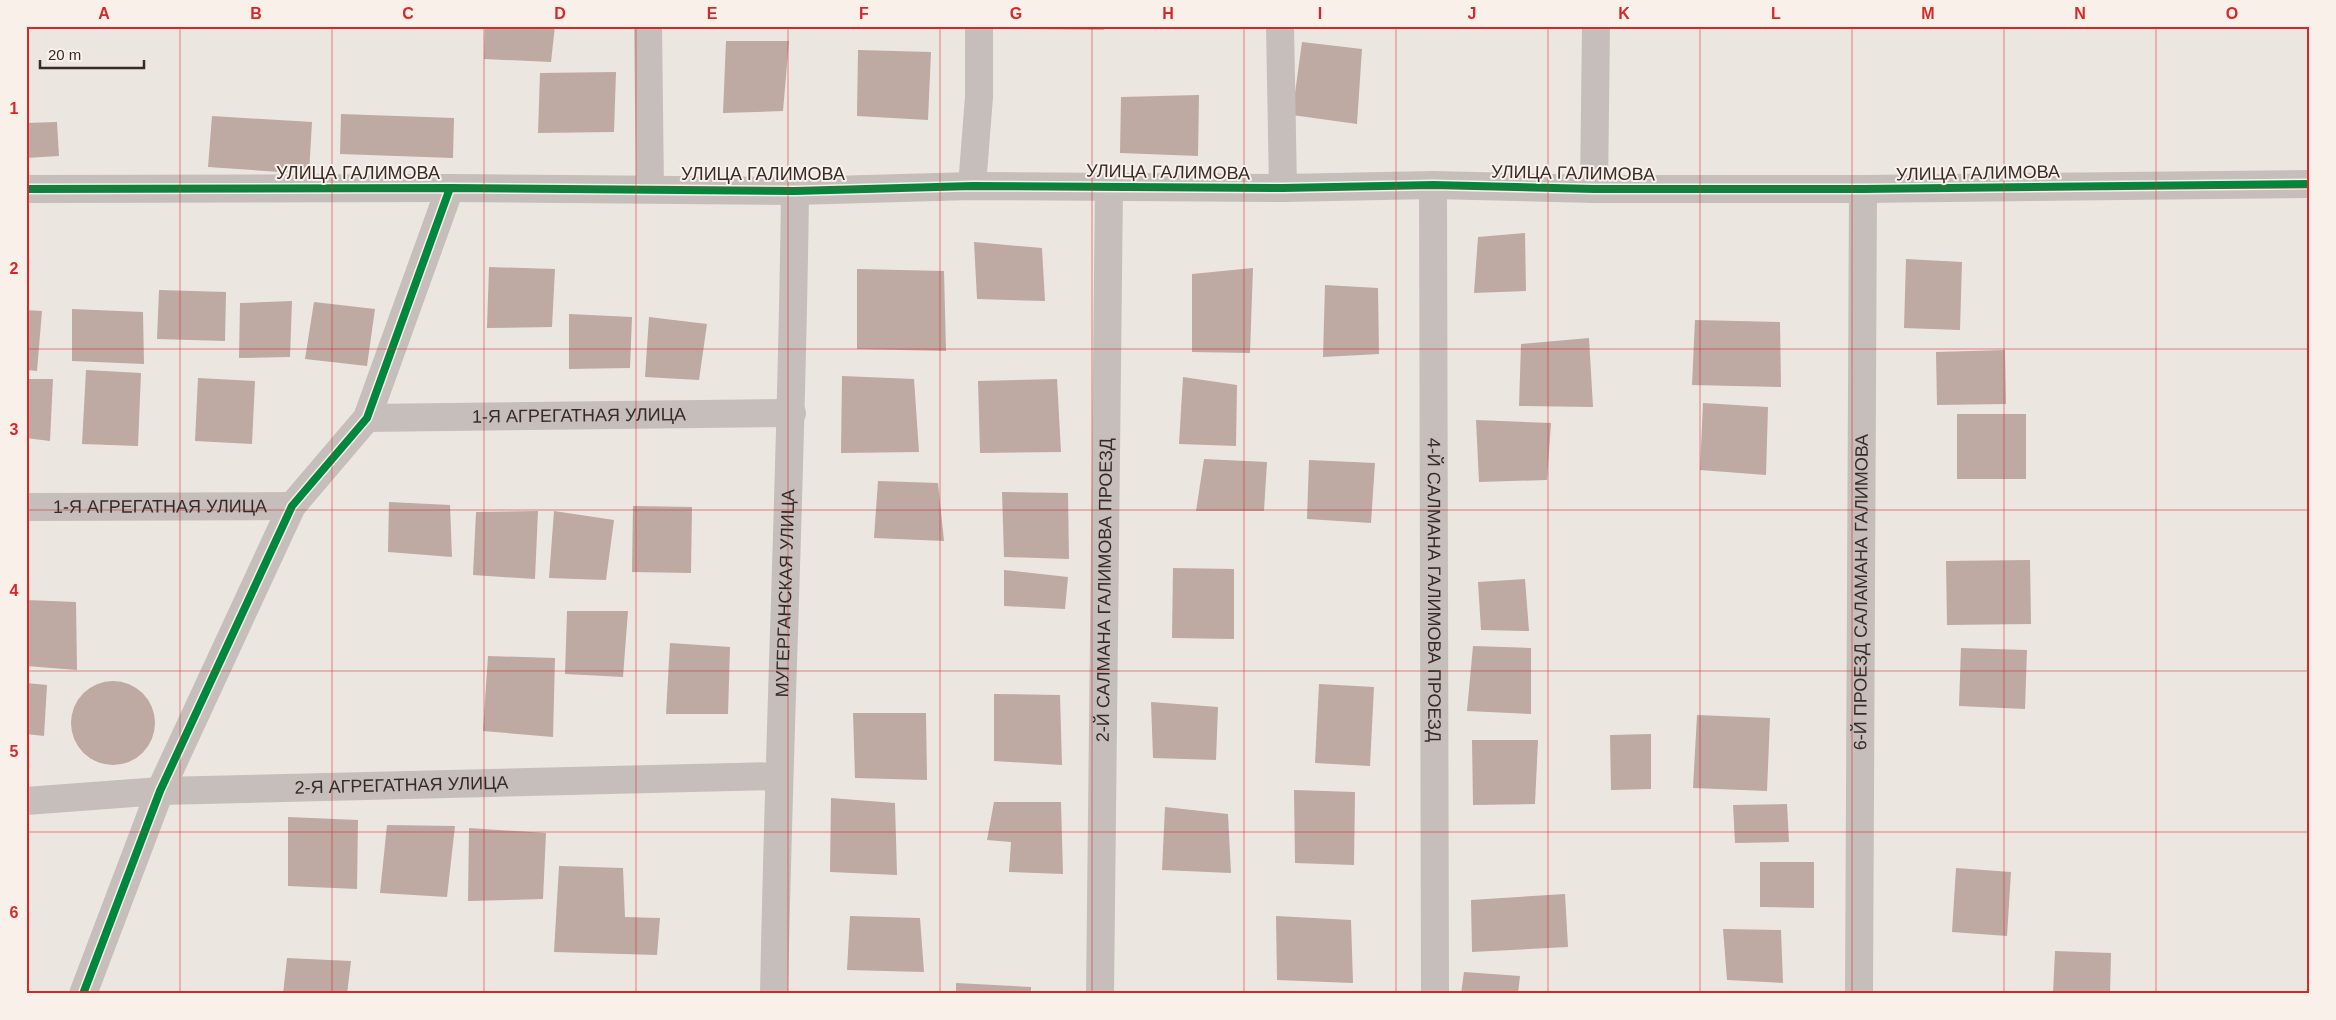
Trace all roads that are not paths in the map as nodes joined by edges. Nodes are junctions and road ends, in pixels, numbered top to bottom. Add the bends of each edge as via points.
1 (648, 26) edge
2 (979, 26) edge
3 (1280, 26) edge
4 (1596, 26) edge
5 (2310, 184) edge
6 (1433, 185) junction
7 (972, 186) junction
8 (1109, 186) junction
9 (26, 188) edge
10 (450, 188) junction
11 (1283, 188) junction
12 (650, 189) junction
13 (1594, 189) junction
14 (1863, 189) junction
15 (795, 191) junction
16 (792, 413) junction
17 (367, 418) junction
18 (26, 506) edge
19 (292, 506) junction
20 (778, 776) junction
21 (160, 791) junction
22 (26, 801) edge
23 (82, 994) edge
24 (774, 994) edge
25 (1100, 994) edge
26 (1434, 994) edge
27 (1859, 994) edge

1 - 12 street
2 - 7 street via 979,97
3 - 11 street
4 - 13 street
5 - 14 street, УЛИЦА ГАЛИМОВА
6 - 11 street, УЛИЦА ГАЛИМОВА
6 - 13 street, УЛИЦА ГАЛИМОВА
6 - 26 street, 4-Й САЛМАНА ГАЛИМОВА ПРОЕЗД
7 - 8 street, УЛИЦА ГАЛИМОВА
7 - 15 street, УЛИЦА ГАЛИМОВА
8 - 11 street, УЛИЦА ГАЛИМОВА
8 - 25 street, 2-Й САЛМАНА ГАЛИМОВА ПРОЕЗД
9 - 10 street, УЛИЦА ГАЛИМОВА
10 - 12 street, УЛИЦА ГАЛИМОВА
10 - 17 street
12 - 15 street, УЛИЦА ГАЛИМОВА
13 - 14 street, УЛИЦА ГАЛИМОВА
14 - 27 street, 6-Й ПРОЕЗД САЛАМАНА ГАЛИМОВА
15 - 16 street, МУГЕРГАНСКАЯ УЛИЦА
16 - 17 street, 1-Я АГРЕГАТНАЯ УЛИЦА
16 - 20 street, МУГЕРГАНСКАЯ УЛИЦА
17 - 19 street
18 - 19 street, 1-Я АГРЕГАТНАЯ УЛИЦА
19 - 21 street
20 - 21 street, 2-Я АГРЕГАТНАЯ УЛИЦА
20 - 24 street, МУГЕРГАНСКАЯ УЛИЦА
21 - 22 street, 2-Я АГРЕГАТНАЯ УЛИЦА
21 - 23 street

